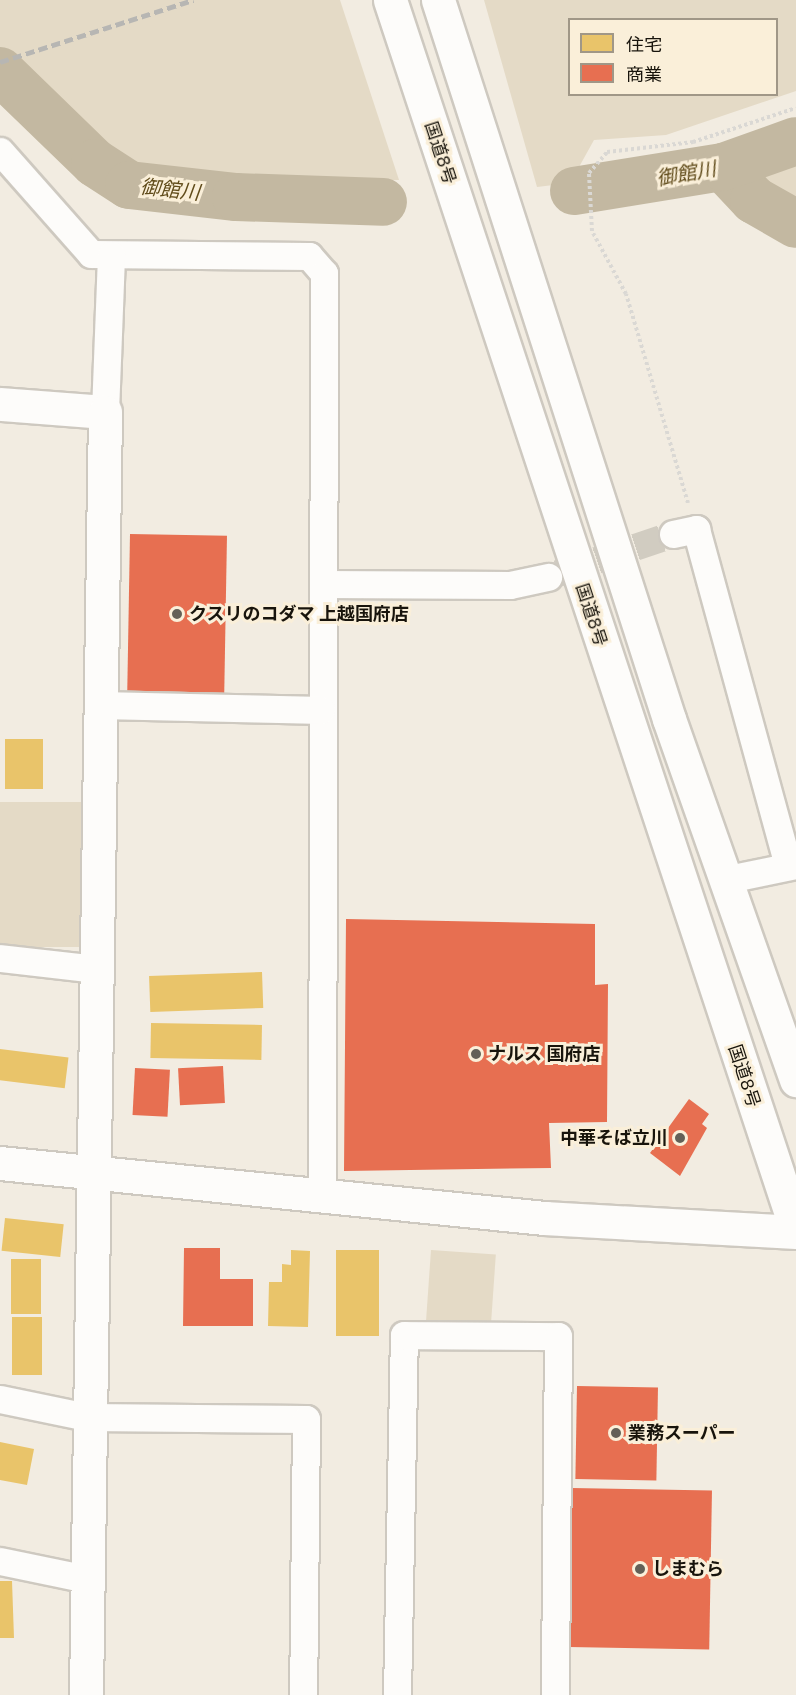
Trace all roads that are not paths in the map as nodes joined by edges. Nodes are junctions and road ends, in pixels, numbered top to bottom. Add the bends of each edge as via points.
1 (390, 0) edge
2 (438, 0) edge
3 (0, 151) edge
4 (111, 255) junction
5 (0, 404) edge
6 (105, 412) junction
7 (685, 532) road end
8 (548, 577) tunnel mouth
9 (322, 584) junction
10 (102, 705) junction
11 (321, 710) junction
12 (792, 865) edge
13 (728, 879) junction
14 (0, 958) edge
15 (96, 969) junction
16 (796, 1080) edge
17 (0, 1162) edge
18 (94, 1174) junction
19 (322, 1196) junction
20 (796, 1230) edge
21 (0, 1399) edge
22 (87, 1417) junction
23 (0, 1561) edge
24 (87, 1579) junction
25 (86, 1695) edge
26 (303, 1695) edge
27 (397, 1695) edge
28 (555, 1695) edge

1 - 20 main road, 国道8号
2 - 13 main road via 669,719
3 - 4 street via 92,254
4 - 6 street
4 - 9 street via 301,255 322,266
5 - 6 main road
6 - 10 main road
7 - 12 street
8 - 9 street via 510,585
9 - 11 street
10 - 11 street
10 - 15 main road
11 - 19 street
12 - 13 street
13 - 16 main road
14 - 15 street
15 - 18 main road
17 - 18 main road
18 - 19 main road
18 - 22 main road
19 - 20 main road via 544,1218
21 - 22 street
22 - 24 main road
22 - 26 street via 306,1419
23 - 24 street
24 - 25 main road
27 - 28 street via 404,1335 558,1336

